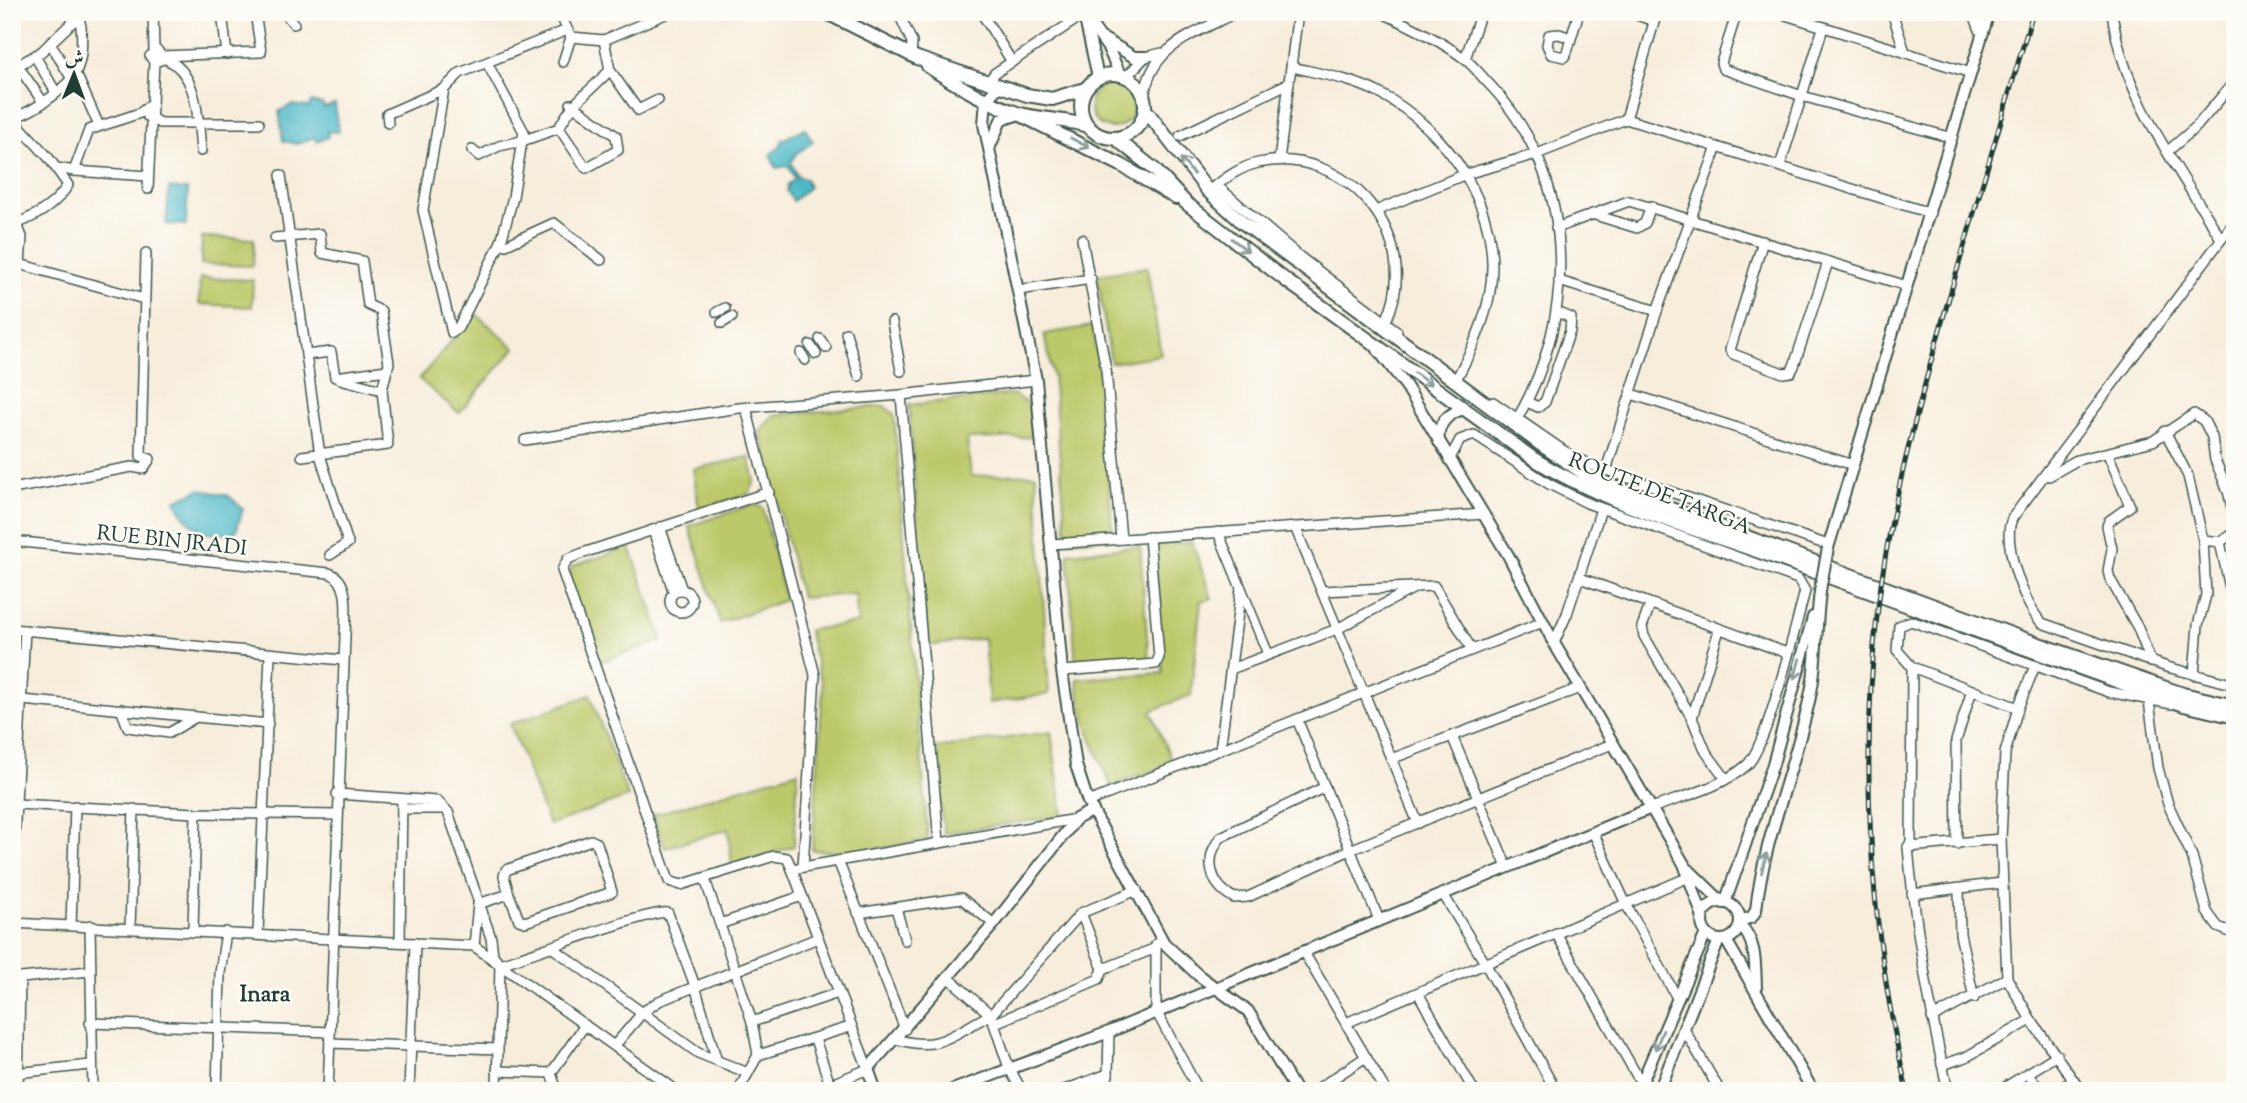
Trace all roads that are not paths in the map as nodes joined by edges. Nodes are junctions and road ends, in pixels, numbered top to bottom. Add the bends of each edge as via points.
1 (153, 12) edge
2 (255, 12) edge
3 (284, 12) edge
4 (559, 12) edge
5 (670, 12) edge
6 (825, 12) edge
7 (898, 12) edge
8 (981, 12) edge
9 (1236, 12) edge
10 (1298, 12) edge
11 (1381, 12) edge
12 (1481, 12) edge
13 (1579, 12) edge
14 (1629, 12) edge
15 (1737, 12) edge
16 (1776, 12) edge
17 (1892, 12) edge
18 (1973, 12) edge
19 (1989, 12) edge
20 (2112, 12) edge
21 (216, 13) edge
22 (222, 13) edge
23 (243, 13) edge
24 (1082, 13) edge
25 (78, 14) edge
26 (1224, 15) edge
27 (1656, 16) edge
28 (294, 24) dead end
29 (1823, 28) junction
30 (569, 33) junction
31 (1982, 35) junction
32 (1100, 36) junction
33 (1571, 38) dead end
34 (604, 40) junction
35 (50, 43) junction
36 (1905, 52) junction
37 (227, 54) junction
38 (1162, 54) junction
39 (35, 56) junction
40 (158, 57) junction
41 (914, 57) junction
42 (1144, 57) junction
43 (1465, 59) junction
44 (563, 62) dead end
45 (1012, 62) junction
46 (487, 63) junction
47 (1292, 67) junction
48 (15, 68) edge
49 (610, 70) junction
50 (1971, 73) junction
51 (1123, 75) junction
52 (1098, 77) junction
53 (72, 79) junction
54 (2235, 81) edge
55 (1289, 83) junction
56 (993, 84) junction
57 (444, 89) junction
58 (1085, 89) junction
59 (55, 91) junction
60 (1802, 96) junction
61 (659, 100) dead end
62 (986, 100) junction
63 (43, 102) junction
64 (571, 104) junction
65 (1145, 104) junction
66 (150, 105) junction
67 (140, 113) junction
68 (1019, 114) junction
69 (13, 117) edge
70 (150, 117) junction
71 (1626, 119) junction
72 (198, 122) junction
73 (259, 123) dead end
74 (388, 123) dead end
75 (99, 126) junction
76 (1088, 126) junction
77 (559, 128) junction
78 (1180, 136) dead end
79 (1115, 138) junction
80 (1952, 138) junction
81 (522, 141) junction
82 (991, 147) junction
83 (1717, 147) junction
84 (472, 150) dead end
85 (201, 151) dead end
86 (2168, 151) junction
87 (1537, 154) junction
88 (1279, 160) junction
89 (1780, 166) junction
90 (57, 168) junction
91 (74, 171) junction
92 (281, 174) dead end
93 (1466, 174) junction
94 (148, 176) junction
95 (1212, 188) junction
96 (148, 189) dead end
97 (1186, 203) junction
98 (1651, 206) junction
99 (1378, 210) junction
100 (12, 211) edge
101 (1930, 213) junction
102 (1592, 214) junction
103 (1693, 218) junction
104 (2235, 221) edge
105 (18, 223) junction
106 (1556, 228) junction
107 (288, 237) junction
108 (275, 238) dead end
109 (1082, 239) dead end
110 (2221, 239) junction
111 (1763, 241) junction
112 (501, 242) junction
113 (146, 253) dead end
114 (601, 260) dead end
115 (1828, 262) junction
116 (16, 263) edge
117 (1091, 279) junction
118 (1559, 281) junction
119 (1908, 286) junction
120 (1019, 290) junction
121 (144, 299) junction
122 (1657, 311) junction
123 (1557, 312) junction
124 (732, 317) dead end
125 (1386, 321) junction
126 (892, 322) dead end
127 (722, 323) dead end
128 (846, 333) dead end
129 (820, 339) dead end
130 (1373, 343) junction
131 (810, 345) dead end
132 (826, 348) dead end
133 (816, 354) dead end
134 (306, 355) junction
135 (387, 370) junction
136 (901, 371) dead end
137 (859, 376) dead end
138 (1458, 376) junction
139 (335, 377) junction
140 (1036, 380) junction
141 (382, 390) junction
142 (1631, 394) junction
143 (901, 396) junction
144 (1527, 402) junction
145 (746, 408) junction
146 (1465, 409) junction
147 (1517, 419) junction
148 (2165, 431) junction
149 (525, 440) dead end
150 (1440, 444) junction
151 (2108, 454) junction
152 (320, 455) junction
153 (302, 456) dead end
154 (1449, 460) junction
155 (1853, 466) junction
156 (1606, 470) junction
157 (2038, 484) junction
158 (12, 489) edge
159 (768, 492) junction
160 (1601, 509) junction
161 (1484, 514) junction
162 (2235, 520) edge
163 (1295, 527) junction
164 (657, 529) junction
165 (2235, 532) edge
166 (1218, 533) junction
167 (1149, 537) junction
168 (1121, 539) junction
169 (2203, 540) junction
170 (12, 541) edge
171 (2220, 542) junction
172 (1052, 544) junction
173 (1828, 547) junction
174 (330, 555) dead end
175 (1580, 578) junction
176 (1416, 587) junction
177 (1241, 589) junction
178 (678, 592) dead end
179 (1322, 592) junction
180 (1818, 604) junction
181 (1650, 605) junction
182 (2235, 611) edge
183 (1543, 622) junction
184 (12, 629) edge
185 (1337, 629) junction
186 (25, 630) junction
187 (1719, 631) junction
188 (1554, 643) junction
189 (1472, 650) junction
190 (1787, 653) junction
191 (1268, 654) junction
192 (270, 655) junction
193 (343, 660) junction
194 (2151, 662) junction
195 (2035, 666) junction
196 (1912, 667) junction
197 (1231, 669) junction
198 (1062, 671) junction
199 (2194, 675) junction
200 (2235, 685) edge
201 (1580, 688) junction
202 (1972, 690) junction
203 (1364, 693) junction
204 (17, 699) edge
205 (2149, 701) junction
206 (2184, 705) junction
207 (2235, 706) edge
208 (2018, 708) junction
209 (121, 709) junction
210 (197, 717) junction
211 (2235, 717) edge
212 (1692, 718) junction
213 (1297, 719) junction
214 (268, 724) junction
215 (1452, 736) junction
216 (1612, 744) junction
217 (1220, 750) junction
218 (1391, 759) junction
219 (15, 768) edge
220 (1726, 779) junction
221 (1325, 787) junction
222 (337, 794) junction
223 (1477, 799) junction
224 (15, 804) junction
225 (402, 804) junction
226 (75, 806) junction
227 (1091, 806) junction
228 (134, 809) junction
229 (1649, 809) junction
230 (196, 813) junction
231 (263, 815) junction
232 (337, 815) junction
233 (1076, 819) junction
234 (1418, 823) junction
235 (1593, 832) junction
236 (2001, 838) junction
237 (939, 842) junction
238 (1957, 844) junction
239 (1908, 847) junction
240 (1350, 850) junction
241 (838, 861) junction
242 (1684, 864) junction
243 (13, 865) edge
244 (803, 867) junction
245 (1507, 867) junction
246 (792, 869) junction
247 (1689, 877) junction
248 (12, 879) edge
249 (705, 880) junction
250 (1735, 881) junction
251 (2002, 883) junction
252 (1704, 884) junction
253 (1959, 889) junction
254 (1138, 890) junction
255 (509, 894) junction
256 (1443, 894) junction
257 (1912, 894) junction
258 (802, 896) junction
259 (1724, 903) junction
260 (478, 904) junction
261 (1626, 904) junction
262 (896, 908) junction
263 (1756, 910) junction
264 (1082, 913) junction
265 (858, 914) junction
266 (1703, 917) junction
267 (1379, 920) junction
268 (12, 923) edge
269 (1740, 923) junction
270 (720, 924) junction
271 (994, 924) junction
272 (71, 925) junction
273 (90, 925) junction
274 (130, 928) junction
275 (1156, 928) junction
276 (193, 931) junction
277 (226, 932) junction
278 (258, 933) junction
279 (1556, 933) junction
280 (1706, 933) junction
281 (2235, 934) edge
282 (818, 938) junction
283 (335, 940) junction
284 (905, 940) dead end
285 (1722, 940) junction
286 (400, 942) junction
287 (415, 943) junction
288 (474, 946) junction
289 (1753, 946) junction
290 (553, 948) junction
291 (1156, 948) junction
292 (1303, 951) junction
293 (1712, 960) junction
294 (1485, 963) junction
295 (500, 964) junction
296 (1741, 964) junction
297 (1103, 969) junction
298 (734, 970) junction
299 (89, 971) junction
300 (16, 978) edge
301 (949, 978) junction
302 (2007, 978) junction
303 (695, 986) junction
304 (1216, 986) junction
305 (1757, 991) junction
306 (838, 993) junction
307 (1418, 993) junction
308 (1676, 996) junction
309 (1974, 998) junction
310 (1156, 1011) junction
311 (643, 1012) junction
312 (991, 1018) junction
313 (1932, 1018) junction
314 (2031, 1020) junction
315 (752, 1022) junction
316 (90, 1023) junction
317 (1346, 1023) junction
318 (585, 1025) junction
319 (217, 1027) junction
320 (850, 1027) junction
321 (905, 1029) junction
322 (1684, 1029) junction
323 (330, 1032) junction
324 (1108, 1032) junction
325 (815, 1039) junction
326 (896, 1039) junction
327 (330, 1043) junction
328 (411, 1045) junction
329 (615, 1045) junction
330 (497, 1049) junction
331 (758, 1055) junction
332 (2057, 1055) junction
333 (1366, 1057) junction
334 (716, 1058) junction
335 (90, 1065) junction
336 (1942, 1065) junction
337 (1009, 1068) junction
338 (868, 1069) junction
339 (497, 1072) junction
340 (16, 1073) junction
341 (551, 1073) junction
342 (748, 1073) junction
343 (1108, 1074) junction
344 (2029, 1075) junction
345 (2074, 1080) junction
346 (830, 1085) junction
347 (664, 1086) edge
348 (1639, 1087) edge
349 (18, 1091) edge
350 (93, 1091) edge
351 (217, 1091) edge
352 (328, 1091) edge
353 (409, 1091) edge
354 (496, 1091) edge
355 (557, 1091) edge
356 (677, 1091) edge
357 (738, 1091) edge
358 (814, 1091) edge
359 (876, 1091) edge
360 (950, 1091) edge
361 (1022, 1091) edge
362 (1062, 1091) edge
363 (1105, 1091) edge
364 (1199, 1091) edge
365 (1296, 1091) edge
366 (1314, 1091) edge
367 (1386, 1091) edge
368 (1474, 1091) edge
369 (1556, 1091) edge
370 (1659, 1091) edge
371 (1720, 1091) edge
372 (1813, 1091) edge
373 (1948, 1091) edge
374 (1998, 1091) edge
375 (2040, 1091) edge
376 (2056, 1091) edge
377 (2081, 1091) edge

1 - 40 street
2 - 37 street via 261,52
3 - 28 street
4 - 30 street
5 - 34 street
6 - 41 main road
7 - 41 street
8 - 45 street
9 - 26 street
10 - 47 street
11 - 43 street
12 - 43 street
13 - 33 street
14 - 27 street
15 - 60 street via 1723,69
16 - 29 street
17 - 36 street
18 - 31 street
19 - 31 street
20 - 86 street via 2136,94
21 - 22 street
22 - 23 street
22 - 37 street
24 - 32 street
24 - 45 street
24 - 52 street
25 - 35 street
25 - 53 street via 81,44
26 - 38 street
27 - 71 street
29 - 36 street
29 - 60 street
30 - 34 street
30 - 44 street
30 - 46 street
31 - 50 street
32 - 42 street via 1134,57
32 - 51 street
34 - 49 street
35 - 39 street
35 - 53 street
36 - 50 street
37 - 40 street
38 - 42 street
38 - 65 street via 1150,71
39 - 48 street
39 - 59 street
40 - 66 street
40 - 72 street via 180,71 194,92
41 - 56 main road
41 - 62 main road
42 - 51 street
43 - 87 street via 1504,101
45 - 56 street
46 - 57 street via 460,73
46 - 81 street via 524,132
47 - 55 street
47 - 93 street via 1388,98 1444,142
48 - 63 street
49 - 61 street via 638,110
49 - 64 street
50 - 80 street
51 - 52 main road
51 - 65 main road via 1138,86
52 - 58 main road
53 - 59 street
53 - 75 street via 78,78
54 - 86 street via 2196,127
55 - 78 street
55 - 88 street
56 - 58 main road via 1052,99
56 - 62 street
57 - 74 street via 387,114
57 - 112 street via 423,210 452,334
58 - 76 main road via 1081,108
59 - 63 street
60 - 80 street
60 - 89 street
62 - 68 main road
62 - 82 street via 984,124
63 - 69 street via 28,114
64 - 77 street
64 - 77 street via 616,136 618,150 586,168
65 - 79 main road via 1134,130
95 -> 65 main road, ROUTE DE TARGA
66 - 67 street
66 - 70 street
67 - 70 street
67 - 75 street
68 - 76 main road
68 - 82 street via 1001,120
68 -> 97 main road
69 - 90 street
70 - 72 street via 160,123
70 - 94 street
71 - 83 street
71 - 87 street
72 - 73 street
72 - 85 street
75 - 91 street via 89,130
76 - 79 main road
77 - 81 street
79 - 97 main road, ROUTE DE TARGA
80 - 101 street
81 - 84 street via 479,156
81 - 112 street
82 - 120 street
83 - 89 street
83 - 103 street
86 - 110 street
87 - 93 street
87 - 106 street via 1554,199
88 - 95 street via 1242,168
88 - 99 street via 1305,163 1336,175
89 - 101 street
90 - 91 street
90 - 105 street via 68,186 60,198
91 - 94 street
92 - 107 street
93 - 99 street
93 - 138 street via 1484,220 1492,268 1480,330
94 - 96 street
95 - 125 street
95 - 207 main road, ROUTE DE TARGA via 1242,222 1381,327 1539,444 1600,481 2019,637 2183,694
97 -> 130 main road, ROUTE DE TARGA
98 - 102 street via 1629,201
98 - 102 street via 1645,223 1637,228
98 - 103 street
99 - 125 street via 1390,236 1396,268 1394,304
100 - 105 street
101 - 119 street
102 - 106 street
103 - 111 street
103 - 122 street
104 - 110 street
105 - 116 street via 22,236
106 - 118 street
107 - 108 street
107 - 134 street
107 - 135 street via 320,234 322,253 362,261 368,305 381,311
109 - 117 street
110 - 157 street
111 - 115 street
111 - 115 street via 1730,350 1783,373 1794,366
112 - 114 street via 506,245 554,223
113 - 121 street
115 - 119 street
116 - 121 street
117 - 120 street
117 - 168 street
118 - 122 street
118 - 123 street
119 - 155 street
120 - 140 street
121 - 158 street via 141,456 150,459 143,469 132,467
122 - 142 street
123 - 144 street
123 - 144 street via 1571,318 1570,331 1545,402 1538,407
124 - 127 street
125 - 138 street
126 - 136 street
128 - 137 street
129 - 132 street
130 -> 146 main road, ROUTE DE TARGA
130 - 150 street via 1406,386
131 - 133 street
134 - 139 street via 331,352
134 - 152 street
135 - 139 street
135 - 141 street
138 - 147 street
139 - 141 street
140 - 143 street
140 - 172 street
141 - 152 street via 388,445
142 - 155 street
142 - 156 street
143 - 145 street
143 - 237 street
144 - 147 street
145 - 149 street
145 - 159 street
146 - 150 street via 1442,423
146 - 206 main road, ROUTE DE TARGA via 1534,459 1599,493
147 - 156 street via 1564,451
148 - 151 street via 2142,446
148 - 162 street via 2189,416 2198,415 2204,421
148 - 169 street via 2188,476
150 - 154 street
151 - 157 street via 2068,464
151 - 194 street via 2130,506 2107,526 2112,549 2110,579
152 - 153 street
152 - 174 street via 348,543
154 - 160 street via 1460,440 1474,435 1549,484
154 - 161 street
155 - 173 street
156 - 173 street
157 - 194 street via 2010,523 2008,537 2035,615 2046,626
159 - 164 street
159 - 244 street via 816,683
160 - 175 street
160 - 190 street via 1800,580 1805,591
161 - 163 street
161 - 183 street
163 - 166 street
163 - 179 street
164 - 178 street
164 - 249 street via 568,559 563,579 669,881 681,886
165 - 171 street
166 - 167 street
166 - 177 street
167 - 168 street
167 - 198 street via 1156,664
168 - 172 street
169 - 171 street
169 - 199 street via 2206,595
170 - 193 street, RUE BIN JRADI via 336,575 344,592
171 - 182 street
172 - 198 street
173 - 180 street, bridge
175 - 181 street
175 - 188 street
176 - 179 street
176 - 185 street
176 - 189 street via 1437,588
177 - 191 street
177 - 197 street
179 - 185 street
180 -> 250 street
263 -> 180 street via 1765,857 1811,692
181 - 187 street
181 - 212 street via 1642,627 1644,636
183 - 188 street
183 - 189 street
184 - 186 street
185 - 191 street
185 - 203 street
186 - 192 street
186 - 204 street
187 - 190 street
187 - 212 street
188 - 201 street
189 - 203 street
190 - 220 street via 1757,751
191 - 197 street
192 - 193 street
192 - 214 street
193 - 222 street
194 - 199 street
195 - 196 street via 1907,621 1899,626 1896,645
195 - 205 street
195 - 208 street
196 - 202 street
196 - 239 street via 1912,842
197 - 217 street
198 - 227 street via 1071,743
199 - 200 street
201 - 215 street
201 - 216 street
202 - 208 street
202 - 238 street via 1955,741
203 - 213 street
203 - 218 street
204 - 209 street
204 - 219 street
205 - 206 street
205 - 281 street via 2158,768 2168,804 2192,856 2207,912 2218,927
206 - 211 main road, ROUTE DE TARGA
208 - 236 street via 2006,753
209 - 210 street
209 - 210 street via 128,727 169,733
210 - 214 street
212 - 220 street via 1706,752
213 - 217 street
213 - 221 street
214 - 231 street
215 - 218 street
215 - 223 street
216 - 223 street
216 - 229 street
217 - 227 street
218 - 234 street
219 - 224 street
220 - 229 street
221 - 240 street
221 - 240 street via 1221,837 1213,849 1211,875 1223,891 1240,899
222 - 225 street
222 - 232 street
223 - 234 street
223 - 245 street
224 - 226 street
224 - 243 street
225 - 260 street via 445,809
225 - 286 street
226 - 228 street
226 - 272 street
227 - 233 street
227 - 254 street
228 - 230 street
228 - 274 street
229 - 235 street
229 - 242 street
230 - 231 street
230 - 276 street
231 - 232 street
231 - 278 street
232 - 283 street
233 - 237 street
233 - 271 street
234 - 240 street
235 - 245 street
235 - 261 street
236 - 238 street
236 - 251 street
237 - 241 street
238 - 239 street
239 - 257 street
240 - 267 street
241 - 244 street
241 - 265 street
242 - 247 street
242 - 252 street
243 - 248 street
244 - 246 street
245 - 256 street
246 - 249 street via 787,858 774,856
246 - 258 street
247 - 261 street
247 - 266 street
249 - 270 street
250 - 252 street via 1721,887
250 - 259 street
251 - 253 street
251 - 302 street
252 - 259 street
253 - 257 street
253 - 309 street via 1960,934
254 - 264 street
254 - 275 street
255 - 255 street via 519,920 525,922 608,895 613,887 600,848 591,840 506,870
255 - 260 street
256 - 267 street
256 - 294 street
257 - 313 street
258 - 270 street
258 - 282 street
259 - 266 street via 1712,905
259 - 269 street via 1735,909
260 - 288 street
260 - 295 street
261 - 279 street
261 - 308 street
262 - 265 street
262 - 271 street via 961,898
262 - 284 street
263 - 269 street
263 - 289 street
264 - 297 street
264 - 312 street
265 - 321 street
266 - 280 street
267 - 292 street
268 - 272 street
269 - 285 street via 1734,935
269 - 289 street
270 - 298 street
271 - 301 street
272 - 273 street
273 - 274 street
273 - 299 street
274 - 276 street
275 - 291 street
275 - 304 street via 1175,955
276 - 277 street
277 - 278 street
277 - 319 street
278 - 283 street via 279,939
279 - 294 street
279 - 348 street
280 - 285 street
280 - 308 street
282 - 298 street
282 - 306 street
283 - 286 street
283 - 323 street
285 - 293 street
285 - 296 street
286 - 287 street
287 - 288 street
287 - 328 street
288 - 295 street
289 - 305 street
290 - 295 street
290 - 303 street via 662,911 671,917
290 - 311 street
291 - 297 street
291 - 310 street
292 - 304 street
292 - 317 street
293 - 296 street via 1723,956
293 - 322 street
294 - 307 street
294 - 369 street
295 - 318 street
295 - 330 street
296 - 305 street
297 - 312 street via 1099,979
298 - 303 street
298 - 315 street
299 - 300 street
299 - 316 street
300 - 340 street
301 - 312 street
301 - 321 street
302 - 309 street
302 - 314 street
303 - 311 street
303 - 334 street
304 - 310 street
304 - 365 street via 1248,1011
305 - 372 street
306 - 315 street
306 - 320 street
307 - 317 street
307 - 368 street
308 -> 348 street
309 - 313 street
310 - 324 street
310 - 364 street
311 - 329 street
311 - 334 street via 698,1053
312 - 326 street via 933,1045
312 - 337 street
313 - 336 street
314 - 332 street
314 - 336 street via 1966,1057
315 - 331 street
316 - 319 street
316 - 335 street
317 - 333 street
318 - 329 street
318 - 341 street
319 - 323 street
319 - 351 street
320 - 325 street
320 - 338 street
321 - 326 street
322 - 370 street
322 - 371 street
323 - 327 street
324 - 337 street
324 - 343 street
325 - 331 street
325 - 346 street
326 - 338 street
327 - 328 street
327 - 352 street
328 - 330 street
328 - 353 street
329 - 347 street
330 - 339 street
331 - 342 street
332 - 344 street
332 - 345 street
333 - 366 street
333 - 367 street
334 - 342 street
335 - 340 street
335 - 350 street
336 - 373 street
337 - 360 street
337 - 361 street
338 - 346 street
338 - 359 street
339 - 341 street
339 - 354 street
340 - 349 street
341 - 355 street
342 - 357 street
343 - 362 street
343 - 363 street
344 - 374 street
344 - 375 street
345 - 376 street
345 - 377 street
346 - 358 street
347 - 356 street

